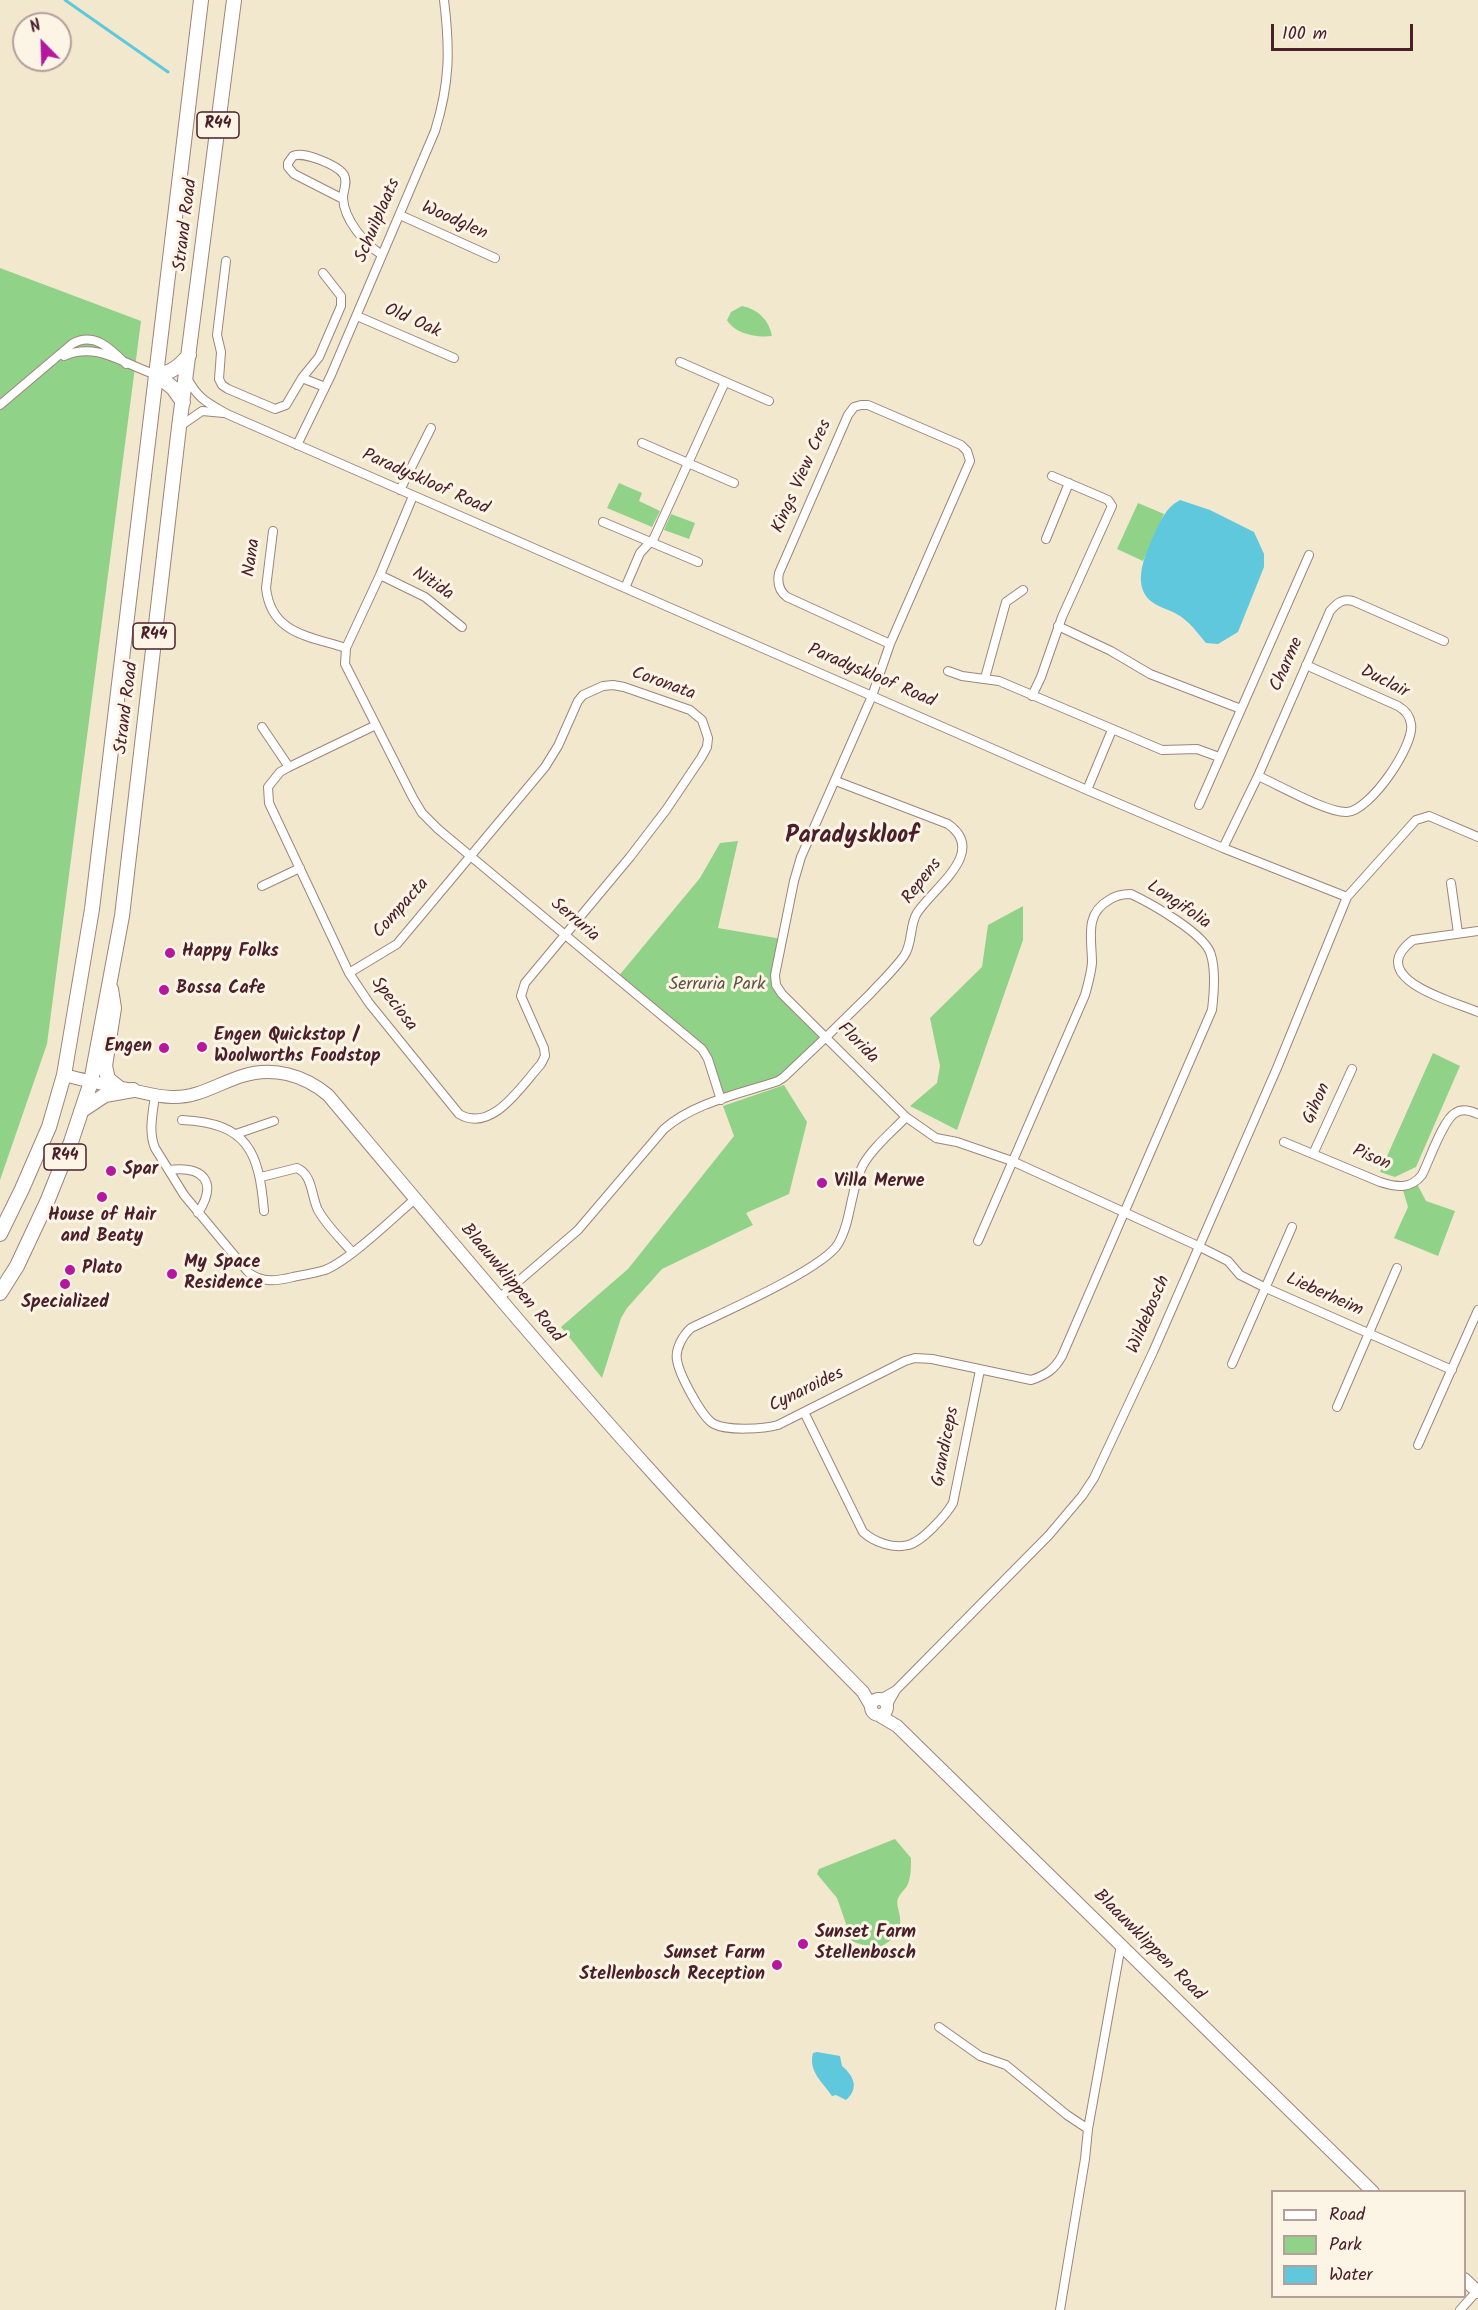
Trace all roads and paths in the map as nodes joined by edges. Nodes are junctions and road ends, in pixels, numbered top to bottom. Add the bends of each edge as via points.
1 (201, 0) edge
2 (234, 0) edge
3 (444, 0) edge
4 (343, 199) junction
5 (400, 215) junction
6 (382, 255) junction
7 (495, 258) dead end
8 (226, 261) dead end
9 (323, 273) dead end
10 (357, 316) junction
11 (189, 355) junction
12 (454, 358) dead end
13 (680, 362) dead end
14 (157, 375) junction
15 (186, 375) junction
16 (302, 378) junction
17 (724, 382) junction
18 (325, 387) junction
19 (769, 401) dead end
20 (183, 402) junction
21 (0, 405) edge
22 (227, 414) junction
23 (179, 427) junction
24 (431, 428) dead end
25 (642, 443) dead end
26 (297, 445) junction
27 (687, 463) junction
28 (1052, 476) dead end
29 (734, 483) dead end
30 (1069, 483) junction
31 (399, 490) junction
32 (413, 496) junction
33 (603, 522) dead end
34 (273, 531) dead end
35 (1046, 539) dead end
36 (651, 542) junction
37 (1309, 555) dead end
38 (698, 562) dead end
39 (380, 575) junction
40 (625, 588) junction
41 (1023, 590) dead end
42 (1058, 626) junction
43 (462, 627) dead end
44 (1444, 641) dead end
45 (890, 644) junction
46 (346, 648) junction
47 (1306, 665) junction
48 (948, 671) dead end
49 (985, 678) junction
50 (872, 696) junction
51 (1032, 696) junction
52 (1240, 709) junction
53 (376, 724) junction
54 (262, 728) dead end
55 (1112, 730) junction
56 (1219, 758) junction
57 (289, 766) junction
58 (1258, 776) junction
59 (836, 781) junction
60 (1087, 790) junction
61 (1199, 805) dead end
62 (1478, 837) edge
63 (1223, 848) junction
64 (470, 856) junction
65 (300, 868) junction
66 (1451, 883) dead end
67 (262, 886) dead end
68 (1347, 897) junction
69 (1478, 931) edge
70 (1458, 933) junction
71 (566, 936) junction
72 (349, 973) junction
73 (109, 984) junction
74 (1478, 1012) edge
75 (828, 1037) junction
76 (1352, 1069) dead end
77 (64, 1075) junction
78 (91, 1082) junction
79 (126, 1089) junction
80 (155, 1095) junction
81 (721, 1101) junction
82 (81, 1111) junction
83 (1478, 1114) edge
84 (906, 1117) junction
85 (182, 1120) dead end
86 (274, 1121) dead end
87 (236, 1134) junction
88 (1284, 1142) dead end
89 (1314, 1152) junction
90 (1012, 1161) junction
91 (169, 1170) junction
92 (261, 1177) junction
93 (415, 1198) junction
94 (264, 1211) dead end
95 (198, 1213) junction
96 (1123, 1213) junction
97 (1292, 1227) dead end
98 (0, 1234) edge
99 (978, 1241) dead end
100 (1198, 1246) junction
101 (352, 1252) junction
102 (1397, 1268) dead end
103 (1266, 1288) junction
104 (0, 1293) edge
105 (499, 1298) junction
106 (1478, 1310) edge
107 (1369, 1334) junction
108 (1233, 1364) dead end
109 (980, 1370) junction
110 (1452, 1370) junction
111 (1337, 1407) dead end
112 (804, 1412) junction
113 (1418, 1444) dead end
114 (880, 1706) junction
115 (1121, 1945) junction
116 (939, 2027) dead end
117 (1088, 2129) junction
118 (1371, 2190) edge
119 (1466, 2281) edge
120 (1478, 2292) edge
121 (1060, 2310) edge
122 (1460, 2310) edge

1 - 14 main road, Strand Road / R44
2 - 11 main road, Strand Road / R44
3 - 5 street, Schuilplaats via 448,33 445,98
4 - 4 street via 345,177 338,168 303,154 293,156 288,167 294,174
4 - 6 street via 359,234
5 - 6 street, Schuilplaats
5 - 7 street, Woodglen
6 - 10 street, Schuilplaats
8 - 16 street via 217,335 222,385 275,409 286,405
9 - 16 street via 341,296 341,306 319,357
10 - 12 street, Old Oak
10 - 18 street, Schuilplaats
11 - 14 main road via 170,373
11 - 15 main road, Strand Road / R44
13 - 17 street
14 - 20 main road
14 - 21 street via 126,364 108,346 88,340 72,344
14 - 77 main road, Strand Road / R44 via 92,909
15 - 20 main road, Strand Road / R44
15 - 22 street, Paradyskloof Road via 194,392
16 - 18 street
17 - 19 street
17 - 27 street
18 - 26 street, Schuilplaats
20 - 23 main road, Strand Road / R44
22 - 23 street, Paradyskloof Road via 202,411
22 - 26 street, Paradyskloof Road
23 - 73 main road, Strand Road / R44 via 122,916
24 - 31 street
25 - 27 street
26 - 31 street, Paradyskloof Road
27 - 29 street
27 - 36 street
28 - 30 street
30 - 35 street
30 - 42 street via 1108,500 1112,506
31 - 32 street, Paradyskloof Road
32 - 39 street
32 - 40 street, Paradyskloof Road
33 - 36 street
34 - 46 street, Nana via 266,588 273,613 285,628
36 - 38 street
36 - 40 street via 640,553
37 - 52 street
39 - 43 street, Nitida via 425,597
39 - 46 street
40 - 50 street, Paradyskloof Road
41 - 49 street via 1006,602
42 - 51 street
42 - 52 street via 1150,674
44 - 47 street, Charme via 1344,600 1330,611
45 - 45 street, Kings View Cres via 970,461 961,445 861,405 848,415 777,582 787,597
45 - 50 street, Kings View Cres
46 - 53 street, Serruria via 345,664
47 - 58 street, Charme
47 - 58 street, Duclair via 1398,706 1409,716 1411,731 1393,771 1354,811 1334,810
48 - 49 street
49 - 51 street
50 - 59 street, Florida
50 - 60 street, Paradyskloof Road
51 - 55 street
52 - 56 street
53 - 57 street, Speciosa
53 - 64 street, Serruria via 422,813
54 - 57 street
55 - 56 street via 1162,750 1197,749
55 - 60 street
56 - 61 street
57 - 65 street, Speciosa via 268,787 269,802
58 - 63 street, Charme
59 - 75 street, Florida via 801,857 775,975 782,994
59 - 75 street, Repens via 948,824 961,837 963,853 916,915 905,955
60 - 63 street, Paradyskloof Road
62 - 68 street via 1429,816 1422,817
63 - 68 street, Paradyskloof Road
64 - 71 street, Serruria
64 - 71 street, Coronata via 545,767 584,694 614,685 697,714 708,738 701,758 666,810
64 - 72 street, Compacta via 398,944
65 - 67 street
65 - 72 street, Speciosa
66 - 70 street
68 - 100 street, Wildebosch
69 - 70 street
70 - 74 street via 1413,940 1407,944 1398,967 1411,983
71 - 72 street, Speciosa via 523,988 521,996 545,1056 498,1111 476,1120 459,1114
71 - 81 street, Serruria via 702,1049
73 - 78 main road, Strand Road / R44
73 - 79 main road via 114,1008 105,1066 108,1079
75 - 81 street, Repens via 778,1081
75 - 84 street, Florida
76 - 89 street, Gihon
77 - 78 street, Blaauwklippen Road
77 - 98 main road, Strand Road / R44 via 49,1127
78 - 79 street, Blaauwklippen Road
78 - 82 main road, Strand Road / R44
79 - 80 street, Blaauwklippen Road
79 - 82 main road via 105,1095
80 - 91 street via 152,1140
80 - 93 street, Blaauwklippen Road via 201,1093 256,1072 299,1077 328,1095
81 - 105 street via 682,1114 664,1129 578,1230
82 - 104 main road, Strand Road / R44 via 46,1202
83 - 89 street, Pison via 1468,1110 1451,1116 1422,1175 1404,1187 1380,1182
84 - 90 street, Florida via 936,1138
84 - 112 street, Cynaroides via 863,1166 844,1229 831,1253 810,1269 692,1328 681,1342 679,1368 712,1424 770,1428
85 - 87 street via 212,1123
86 - 87 street
87 - 92 street via 252,1154
88 - 89 street, Pison
90 - 96 street, Florida
90 - 96 street, Longifolia via 1085,995 1092,964 1094,912 1121,894 1131,894 1205,943 1211,954 1214,996 1208,1021
90 - 99 street, Longifolia
91 - 95 street
91 - 95 street via 187,1169 202,1176 208,1190
92 - 94 street
92 - 101 street via 301,1169 320,1213
93 - 101 street
93 - 105 street, Blaauwklippen Road
95 - 101 street via 249,1273 261,1279 279,1280 325,1270
96 - 100 street, Florida
96 - 109 street, Cynaroides via 1052,1371 1031,1380
97 - 103 street, Lieberheim
100 - 103 street, Lieberheim
100 - 114 street, Wildebosch via 1105,1458 1082,1496 1049,1535
102 - 107 street, Lieberheim
103 - 107 street, Lieberheim
103 - 108 street, Lieberheim
105 - 114 street, Blaauwklippen Road via 759,1588
106 - 110 street
107 - 110 street, Lieberheim
107 - 111 street, Lieberheim
109 - 112 street, Cynaroides via 915,1358
109 - 112 street, Grandiceps via 953,1503 908,1545 880,1542 863,1532
110 - 113 street
114 - 115 street, Blaauwklippen Road
115 - 117 street
115 - 118 street, Blaauwklippen Road
116 - 117 street via 980,2056 1006,2065
117 - 121 street
119 - 120 street
120 - 122 street

